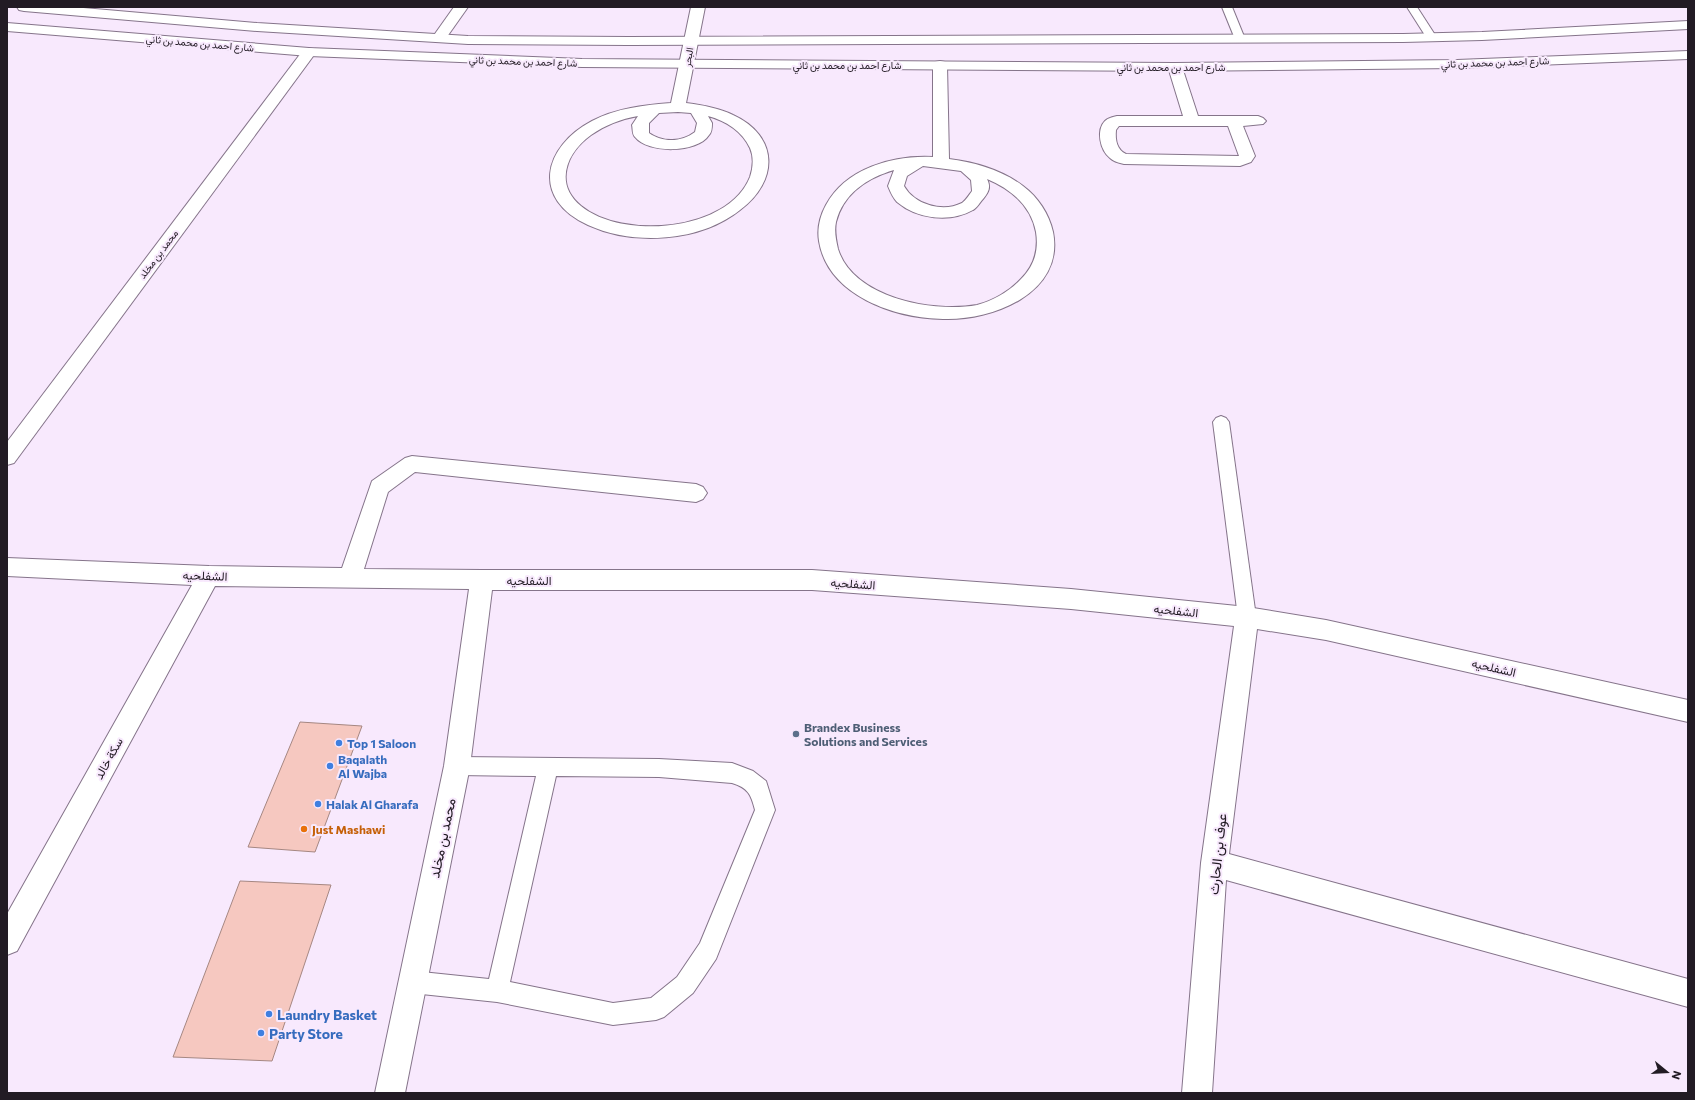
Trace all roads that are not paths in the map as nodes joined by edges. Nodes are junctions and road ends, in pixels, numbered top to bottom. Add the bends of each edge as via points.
1 (24, 7) edge
2 (461, 7) edge
3 (698, 7) edge
4 (1227, 7) edge
5 (1412, 7) edge
6 (1688, 25) edge
7 (10, 29) edge
8 (439, 38) junction
9 (1432, 38) junction
10 (1240, 39) junction
11 (690, 41) junction
12 (309, 52) junction
13 (1688, 55) edge
14 (687, 64) junction
15 (940, 66) junction
16 (1175, 67) junction
17 (678, 107) junction
18 (655, 108) junction
19 (696, 109) junction
20 (1192, 121) junction
21 (1234, 121) junction
22 (1258, 121) dead end
23 (919, 161) junction
24 (941, 161) junction
25 (964, 165) junction
26 (1221, 422) dead end
27 (7, 456) edge
28 (696, 493) dead end
29 (7, 567) edge
30 (210, 576) junction
31 (350, 578) junction
32 (482, 580) junction
33 (1247, 617) junction
34 (1688, 711) edge
35 (457, 766) junction
36 (548, 767) junction
37 (1214, 863) junction
38 (7, 941) edge
39 (412, 982) junction
40 (497, 991) junction
41 (1688, 993) edge
42 (390, 1093) edge
43 (1197, 1093) edge

1 - 8 street, شارع احمد بن محمد بن ثاني via 257,27
2 - 8 street
3 - 11 street, البحر
4 - 10 lane
5 - 9 lane
6 - 9 street, شارع احمد بن محمد بن ثاني
7 - 12 street, شارع احمد بن محمد بن ثاني
8 - 11 street, شارع احمد بن محمد بن ثاني
9 - 10 street, شارع احمد بن محمد بن ثاني
10 - 11 street, شارع احمد بن محمد بن ثاني
11 - 14 street, البحر
12 - 14 street, شارع احمد بن محمد بن ثاني via 505,61
12 - 27 street, محمد بن مخلد
13 - 16 street, شارع احمد بن محمد بن ثاني via 1457,64
14 - 15 street, شارع احمد بن محمد بن ثاني
14 - 17 street, البحر
15 - 16 street, شارع احمد بن محمد بن ثاني
15 - 24 street
16 - 20 street
17 - 18 street
17 - 19 street
18 - 19 street via 641,123 640,131 643,137 652,143 671,145 689,142 705,130 706,123
18 - 19 street via 622,114 605,121 585,132 567,150 560,162 558,186 572,209 601,225 620,230 648,232 703,223 736,205 748,194 761,170 758,146 741,126 728,118
20 - 21 street
20 - 21 street via 1117,121 1108,128 1111,148 1117,156 1124,158 1240,161 1247,156
21 - 22 street
23 - 24 street
23 - 25 street via 907,166 900,174 896,182 897,191 903,200 914,207 942,213 968,206 977,198 981,189 980,180
23 - 25 street via 894,165 873,172 856,182 842,194 832,208 826,223 826,239 831,256 841,271 856,285 876,297 899,306 924,311 977,311 1001,303 1020,291 1035,276 1044,260 1044,226 1036,209 1024,194 987,172
24 - 25 street
26 - 33 lane
28 - 31 street via 412,464 379,487
29 - 30 street, الشفلحيه
30 - 31 street, الشفلحيه
30 - 38 street, سكة خالد
31 - 32 street, الشفلحيه
32 - 33 street, الشفلحيه via 812,580 1071,599
32 - 35 street, محمد بن مخلد
33 - 34 street, الشفلحيه via 1326,630
33 - 37 street, عوف بن الحارث
35 - 36 lane
35 - 39 street, محمد بن مخلد
36 - 40 lane
36 - 40 lane via 659,768 732,773 746,778 759,788 765,810 708,951 685,985 656,1009 613,1014
37 - 41 street
37 - 43 street, عوف بن الحارث
39 - 40 lane
39 - 42 street, محمد بن مخلد

